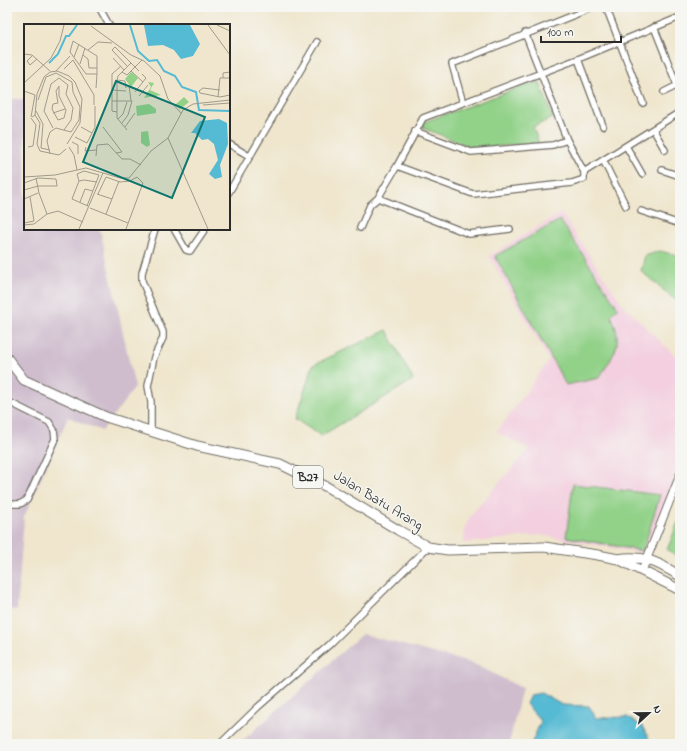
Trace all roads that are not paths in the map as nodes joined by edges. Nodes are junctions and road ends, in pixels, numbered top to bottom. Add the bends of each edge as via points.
1 (99, 7) edge
2 (594, 7) edge
3 (606, 7) edge
4 (680, 17) edge
5 (108, 24) edge
6 (654, 27) junction
7 (526, 33) junction
8 (317, 42) dead end
9 (618, 42) junction
10 (578, 59) junction
11 (541, 74) junction
12 (679, 85) edge
13 (664, 92) dead end
14 (463, 103) junction
15 (643, 103) dead end
16 (680, 112) edge
17 (603, 126) dead end
18 (653, 129) junction
19 (415, 131) junction
20 (567, 140) junction
21 (230, 145) edge
22 (626, 146) junction
23 (665, 150) dead end
24 (249, 156) junction
25 (603, 160) junction
26 (397, 166) junction
27 (662, 170) dead end
28 (584, 172) junction
29 (642, 174) dead end
30 (680, 176) edge
31 (230, 190) edge
32 (378, 198) junction
33 (626, 206) dead end
34 (641, 211) dead end
35 (680, 224) edge
36 (360, 228) dead end
37 (510, 229) dead end
38 (155, 230) edge
39 (175, 230) edge
40 (204, 230) edge
41 (7, 358) edge
42 (7, 401) edge
43 (151, 431) junction
44 (680, 475) edge
45 (7, 504) edge
46 (428, 547) junction
47 (618, 559) junction
48 (648, 560) junction
49 (642, 571) junction
50 (680, 576) edge
51 (680, 590) edge
52 (220, 744) edge

1 - 5 street
2 - 7 street
3 - 9 street
4 - 6 street
6 - 9 street
6 - 12 street
7 - 11 street
7 - 14 street via 452,64
8 - 24 street
9 - 10 street
9 - 15 street
10 - 11 street
10 - 17 street
11 - 14 street
11 - 20 street
12 - 13 street
14 - 19 street via 422,118
16 - 18 street
18 - 22 street
18 - 23 street
19 - 20 street via 471,152 553,145
19 - 26 street
20 - 28 street
21 - 24 street
22 - 25 street
22 - 29 street
24 - 31 street
25 - 28 street
25 - 33 street
26 - 28 street via 473,194 578,181 584,179
26 - 32 street
27 - 30 street
32 - 36 street via 370,205
32 - 37 street via 469,234
34 - 35 street
38 - 43 street via 142,273 142,281 163,332 148,386
39 - 40 street via 186,250 190,251
41 - 43 main road, Jalan Batu Arang / B27 via 24,380 34,386 106,417
42 - 45 street via 49,422 54,430 55,439 27,500 20,504
43 - 46 main road, Jalan Batu Arang / B27 via 197,446 280,464 292,469
44 - 48 street
46 - 47 main road, Jalan Batu Arang / B27 via 448,550 544,547
46 - 52 street via 328,645
47 - 48 main road, Jalan Batu Arang / B27 via 633,556
47 - 49 main road, Jalan Batu Arang / B27
48 - 49 street
48 - 50 main road, Jalan Batu Arang / B27
49 - 51 main road, Jalan Batu Arang / B27

